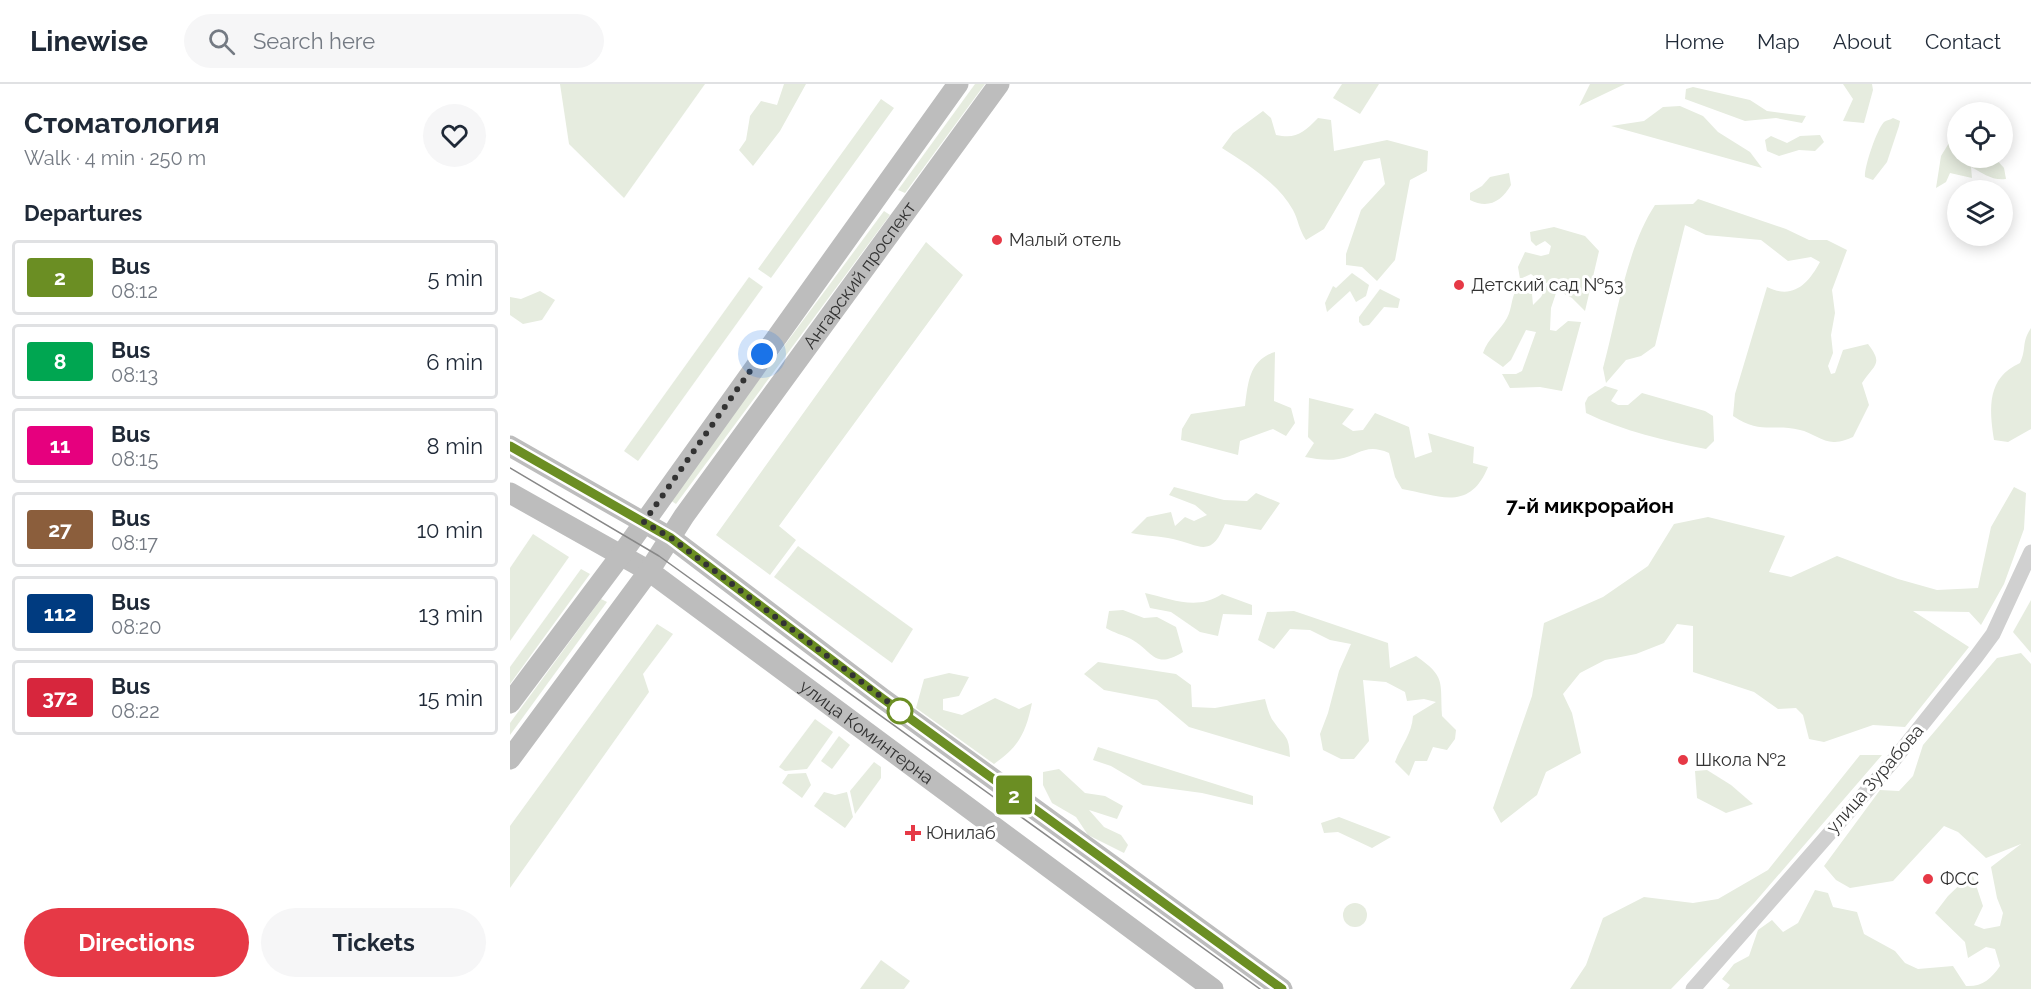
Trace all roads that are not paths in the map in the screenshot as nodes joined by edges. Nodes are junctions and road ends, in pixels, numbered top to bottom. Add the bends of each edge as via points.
1 (958, 84) edge
2 (999, 84) edge
3 (878, 194) junction
4 (906, 214) junction
5 (510, 446) edge
6 (510, 493) edge
7 (644, 522) junction
8 (671, 538) junction
9 (2031, 552) edge
10 (621, 555) junction
11 (649, 571) junction
12 (510, 703) edge
13 (510, 759) edge
14 (1213, 989) edge
15 (1282, 989) edge
16 (1693, 989) edge

1 - 3 street, Ангарский проспект
2 - 4 street, Ангарский проспект
3 - 4 street
3 - 7 street, Ангарский проспект
4 - 8 street, Ангарский проспект
5 - 7 street
6 - 10 street, улица Коминтерна
7 - 8 street
7 - 10 street, Ангарский проспект
8 - 11 street, Ангарский проспект
8 - 15 street via 882,698
9 - 16 street, улица Зурабова via 1993,634 1976,657 1893,761
10 - 11 street, улица Коминтерна
10 - 12 street, Ангарский проспект
11 - 13 street, Ангарский проспект
11 - 14 street, улица Коминтерна

